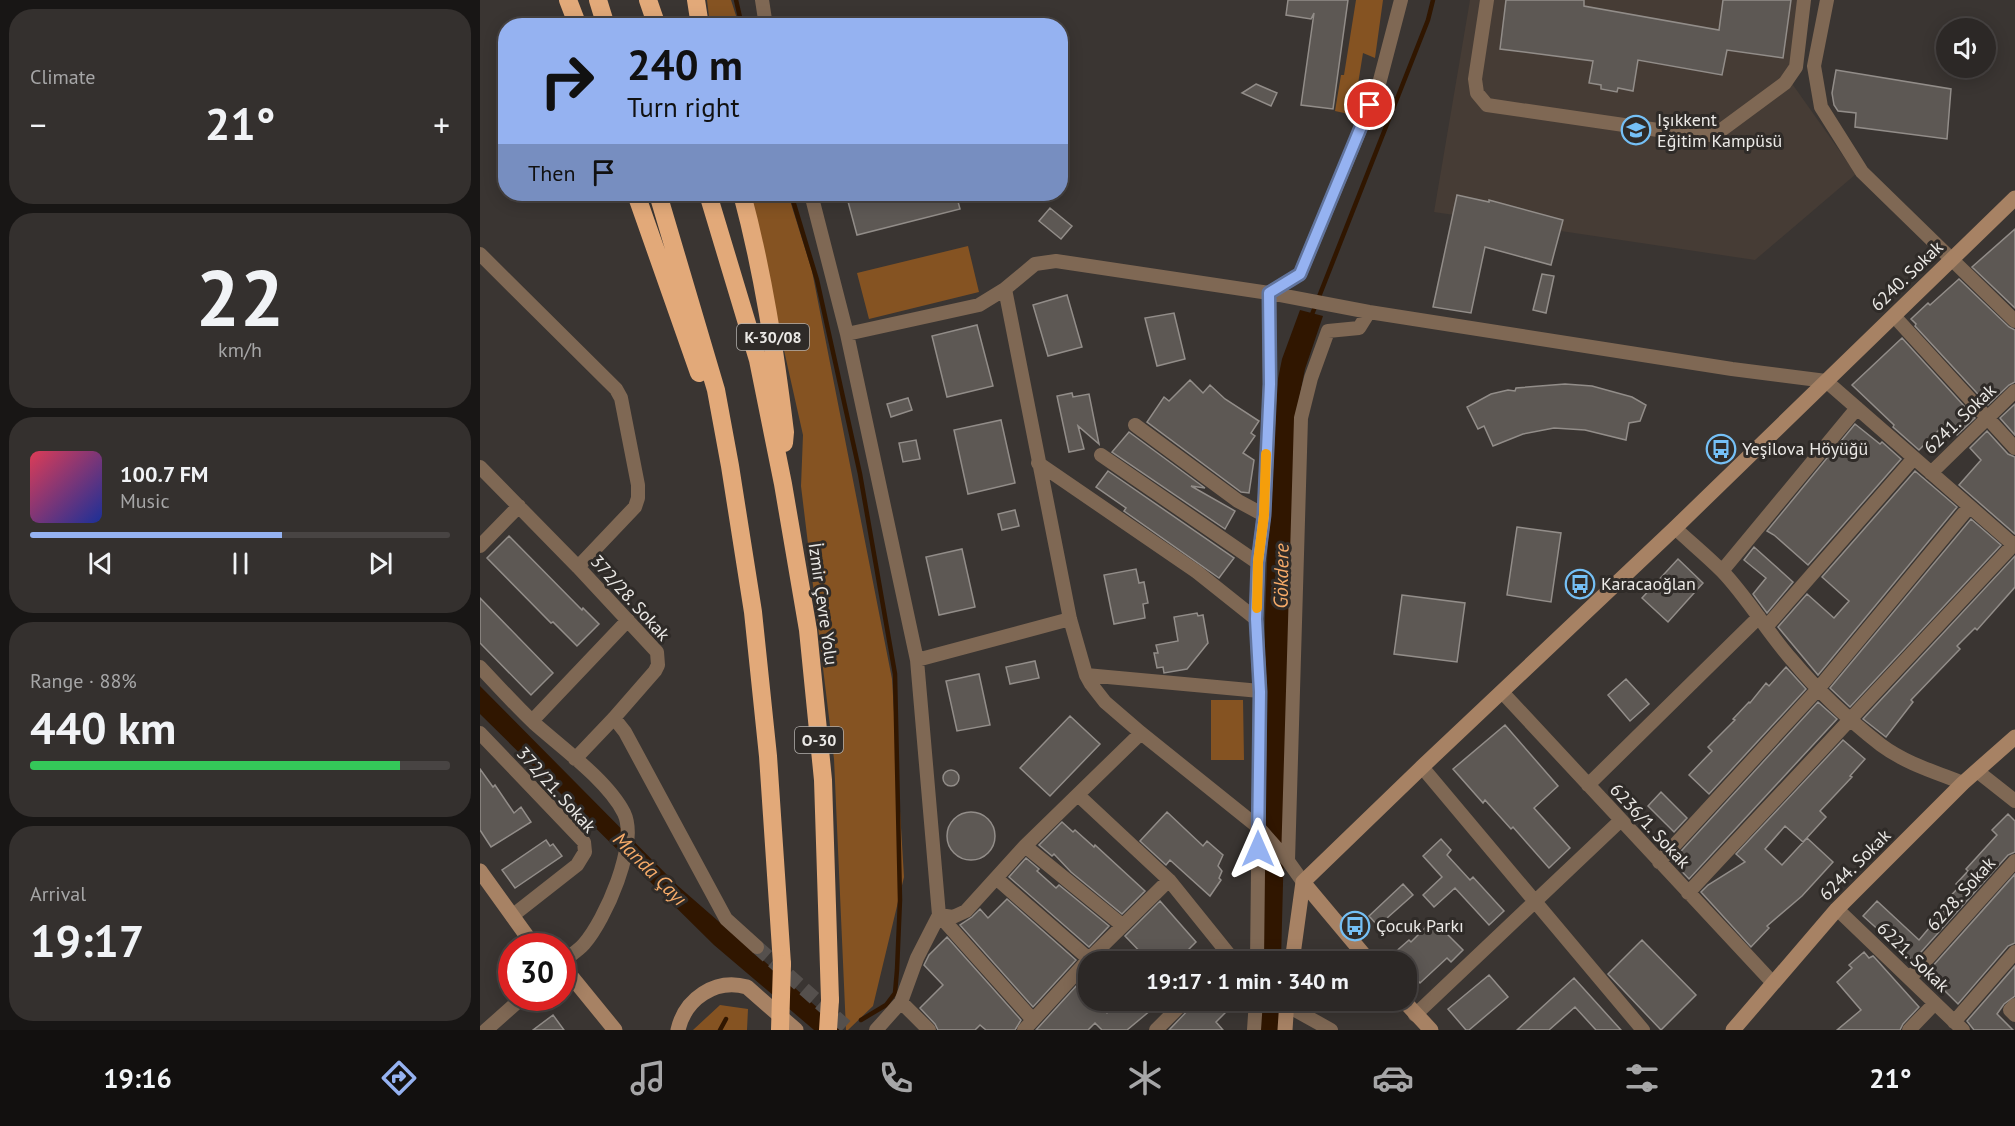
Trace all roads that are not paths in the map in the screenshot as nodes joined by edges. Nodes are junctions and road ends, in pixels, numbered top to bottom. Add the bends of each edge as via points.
1 (568, 0) edge
2 (598, 0) edge
3 (648, 0) edge
4 (696, 0) edge
5 (762, 0) edge
6 (1401, 0) edge
7 (1487, 0) edge
8 (1804, 0) edge
9 (1827, 0) edge
10 (575, 18) edge
11 (604, 18) edge
12 (654, 18) edge
13 (699, 18) edge
14 (765, 18) edge
15 (2015, 198) edge
16 (638, 201) edge
17 (660, 201) edge
18 (710, 201) edge
19 (744, 201) edge
20 (813, 201) edge
21 (480, 254) edge
22 (1952, 259) junction
23 (1005, 289) junction
24 (1269, 293) junction
25 (1369, 312) junction
26 (1894, 316) junction
27 (2015, 321) edge
28 (847, 334) junction
29 (1826, 381) junction
30 (2015, 391) edge
31 (1857, 408) junction
32 (1987, 417) junction
33 (1135, 425) dead end
34 (2015, 448) edge
35 (1101, 455) dead end
36 (1914, 458) junction
37 (1038, 463) junction
38 (730, 466) junction
39 (480, 467) edge
40 (1931, 473) junction
41 (783, 484) junction
42 (519, 506) junction
43 (1969, 507) junction
44 (1264, 515) junction
45 (1675, 528) junction
46 (2014, 545) edge
47 (480, 546) edge
48 (1258, 562) junction
49 (578, 567) junction
50 (1722, 571) junction
51 (1070, 619) junction
52 (1256, 619) junction
53 (628, 620) junction
54 (1762, 622) junction
55 (917, 660) junction
56 (480, 667) edge
57 (1086, 675) junction
58 (1818, 688) junction
59 (1260, 692) junction
60 (1502, 692) junction
61 (614, 718) junction
62 (1852, 719) junction
63 (532, 721) junction
64 (480, 733) edge
65 (1141, 733) junction
66 (2015, 737) edge
67 (575, 759) junction
68 (1422, 767) junction
69 (1977, 771) junction
70 (1963, 783) junction
71 (1588, 785) junction
72 (1078, 795) junction
73 (2015, 801) edge
74 (1621, 820) junction
75 (1258, 827) junction
76 (1025, 846) junction
77 (1288, 861) junction
78 (2015, 861) edge
79 (1659, 862) junction
80 (480, 871) edge
81 (996, 878) junction
82 (1169, 880) junction
83 (1303, 882) junction
84 (1688, 893) junction
85 (1535, 901) junction
86 (1837, 909) junction
87 (939, 915) junction
88 (512, 916) junction
89 (1122, 925) junction
90 (524, 933) edge
91 (757, 947) tunnel mouth
92 (576, 951) edge
93 (1080, 951) edge
94 (1097, 951) edge
95 (1224, 951) edge
96 (1257, 951) edge
97 (1294, 951) edge
98 (1361, 951) edge
99 (2015, 952) edge
100 (1078, 971) edge
101 (1910, 978) junction
102 (576, 981) edge
103 (1773, 983) junction
104 (576, 997) edge
105 (901, 1002) junction
106 (1935, 1003) junction
107 (507, 1011) edge
108 (1175, 1011) edge
109 (1255, 1011) edge
110 (1286, 1011) edge
111 (1299, 1011) edge
112 (1412, 1011) edge
113 (1415, 1015) junction
114 (1029, 1025) edge
115 (1959, 1026) edge
116 (486, 1030) edge
117 (605, 1030) edge
118 (615, 1030) edge
119 (678, 1030) edge
120 (780, 1030) edge
121 (796, 1030) edge
122 (828, 1030) edge
123 (876, 1030) edge
124 (928, 1030) edge
125 (1156, 1030) edge
126 (1254, 1030) edge
127 (1285, 1030) edge
128 (1331, 1030) edge
129 (1431, 1030) edge
130 (1643, 1030) edge
131 (1732, 1030) edge
132 (1909, 1030) edge

1 - 10 highway
2 - 11 highway
3 - 12 highway
4 - 13 highway
5 - 14 street
6 - 24 street via 1379,84 1300,274
7 - 8 street via 1475,79 1477,93 1487,105 1699,136 1716,134 1785,83 1796,68
9 - 22 street via 1814,66 1821,107 1862,172
15 - 22 street, 6240. Sokak
16 - 38 highway
17 - 38 highway via 716,390
18 - 41 highway, İzmir Çevre Yolu / O-30 via 758,360
19 - 41 highway, K-30/08 via 775,350 785,432
20 - 28 street
21 - 49 street via 621,398 638,498 635,507
22 - 26 street, 6240. Sokak
22 - 27 street
23 - 24 street via 1035,264 1056,261
23 - 28 street via 979,305
23 - 37 street
24 - 25 street
24 - 44 street via 1270,384
25 - 29 street
25 - 77 street via 1359,328 1328,331 1301,418
26 - 29 street, 6240. Sokak
26 - 32 street
28 - 55 street
29 - 31 street
29 - 45 street, 6240. Sokak
30 - 32 street, 6241. Sokak
31 - 36 street
31 - 50 street
32 - 34 street
32 - 40 street, 6241. Sokak
33 - 44 street via 1238,501
35 - 48 street
36 - 40 street
36 - 54 street
37 - 51 street
37 - 52 street via 1197,572
38 - 120 highway, bridge via 754,623 768,756 782,964
39 - 42 street, 372/28. Sokak
40 - 43 street
41 - 122 highway, İzmir Çevre Yolu / O-30, bridge via 808,630 823,780
42 - 47 street
42 - 49 street, 372/28. Sokak
43 - 46 street
43 - 58 street
44 - 48 street
45 - 50 street
45 - 60 street, 6240. Sokak
46 - 62 street
48 - 52 street
49 - 53 street, 372/28. Sokak
50 - 54 street
51 - 55 street
51 - 57 street
52 - 59 street
53 - 61 street, 372/28. Sokak via 657,652 658,665
53 - 63 street
54 - 58 street
54 - 71 street
55 - 87 street
56 - 63 street
57 - 59 street
57 - 65 street via 1105,702
58 - 62 street
58 - 79 street
59 - 75 street
60 - 68 street, 6240. Sokak
60 - 71 street, 6236/1. Sokak
61 - 67 street, 372/28. Sokak
61 - 91 street via 726,919
62 - 70 street via 1896,754
62 - 84 street
63 - 67 street
64 - 88 street, 372/21. Sokak via 584,842 585,852 578,865
65 - 72 street
65 - 75 street
66 - 69 street, 6244. Sokak
67 - 92 street via 609,791 625,816 627,829 623,864 613,896
68 - 83 street, 6240. Sokak
68 - 85 street
69 - 70 street, 6244. Sokak
69 - 73 street
70 - 86 street, 6244. Sokak
71 - 74 street, 6236/1. Sokak
72 - 76 street
72 - 82 street
74 - 79 street, 6236/1. Sokak
74 - 85 street
75 - 77 street
75 - 96 street
76 - 81 street
76 - 89 street
77 - 83 street
78 - 101 street, 6228. Sokak
79 - 84 street, 6236/1. Sokak
80 - 88 street
81 - 87 street via 966,910 953,917
81 - 93 street
82 - 89 street
82 - 95 street
83 - 97 street
83 - 98 street
84 - 103 street, 6236/1. Sokak
85 - 113 street
85 - 130 street
86 - 101 street, 6221. Sokak
86 - 103 street, 6244. Sokak
87 - 105 street
87 - 114 street
88 - 90 street
89 - 94 street
99 - 115 street
100 - 114 street
101 - 106 street, 6221. Sokak
102 - 118 street
103 - 131 street, 6244. Sokak
104 - 117 street
105 - 123 street
105 - 124 street
106 - 115 street, 6221. Sokak
106 - 132 street
107 - 116 street
108 - 125 street
109 - 126 street
110 - 127 street
111 - 128 street
112 - 113 street
113 - 129 street
119 - 121 street via 686,1008 707,991 732,985 747,987

